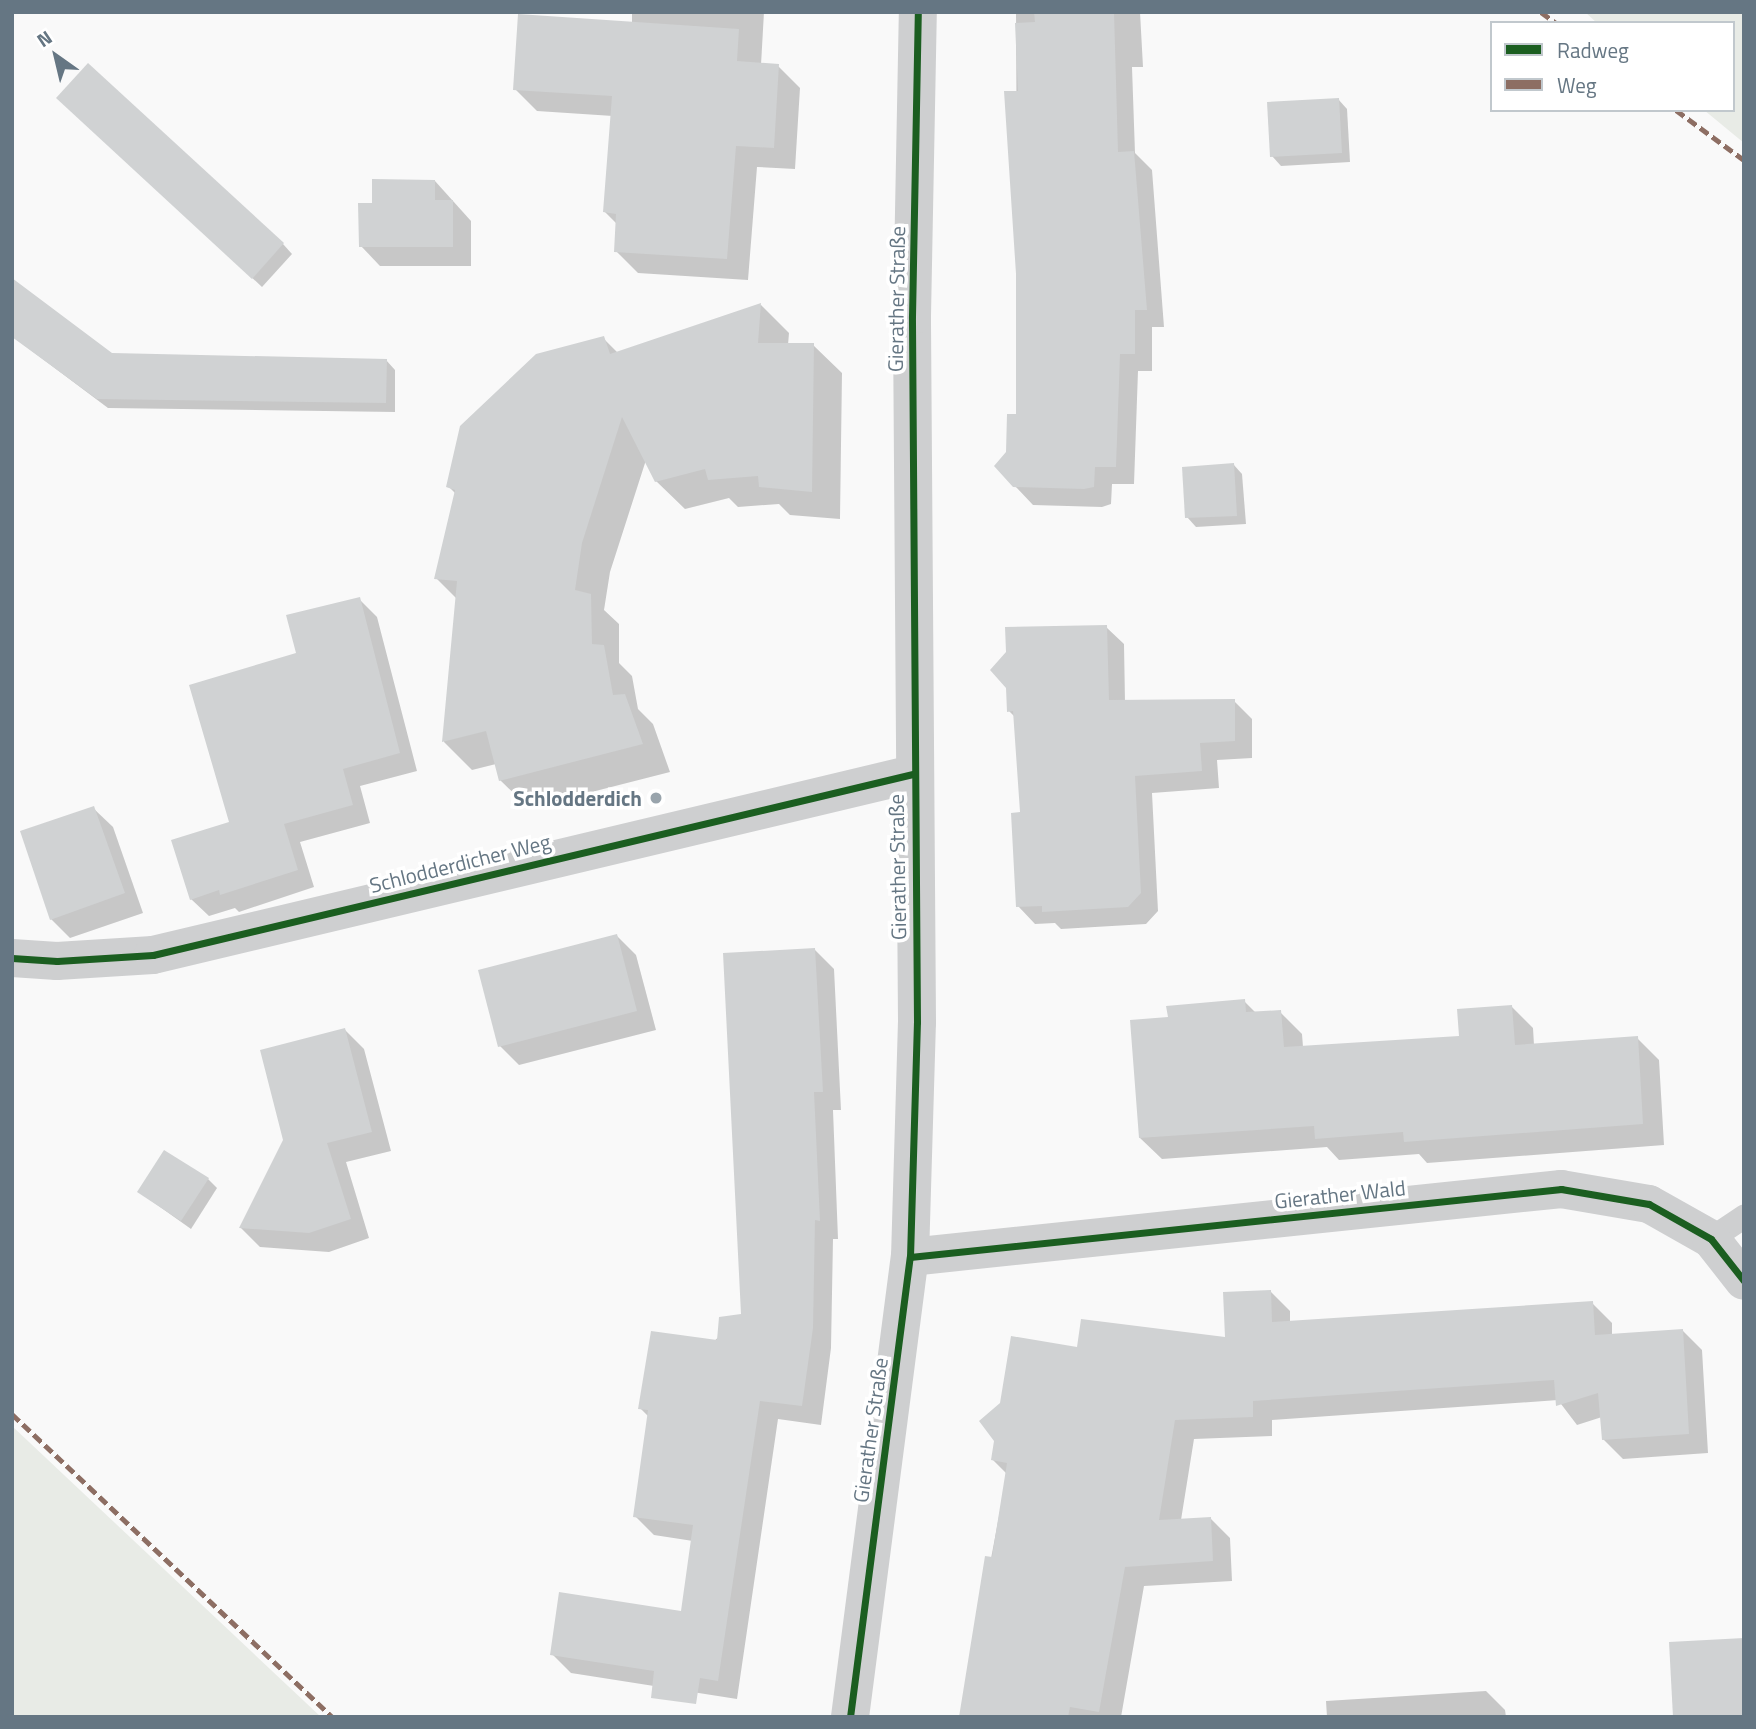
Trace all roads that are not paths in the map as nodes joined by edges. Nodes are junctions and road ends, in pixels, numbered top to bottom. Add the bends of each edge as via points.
1 (918, 12) edge
2 (913, 774) junction
3 (12, 958) edge
4 (1744, 1216) edge
5 (1711, 1239) junction
6 (910, 1256) junction
7 (1744, 1281) edge
8 (849, 1717) edge

1 - 2 street, Gierather Straße via 912,316
2 - 3 street, Schlodderdicher Weg via 153,955 57,961
2 - 6 street, Gierather Straße via 917,1023
4 - 5 lane
5 - 6 street, Gierather Wald via 1649,1204 1561,1189
5 - 7 street, Gierather Wald
6 - 8 street, Gierather Straße

